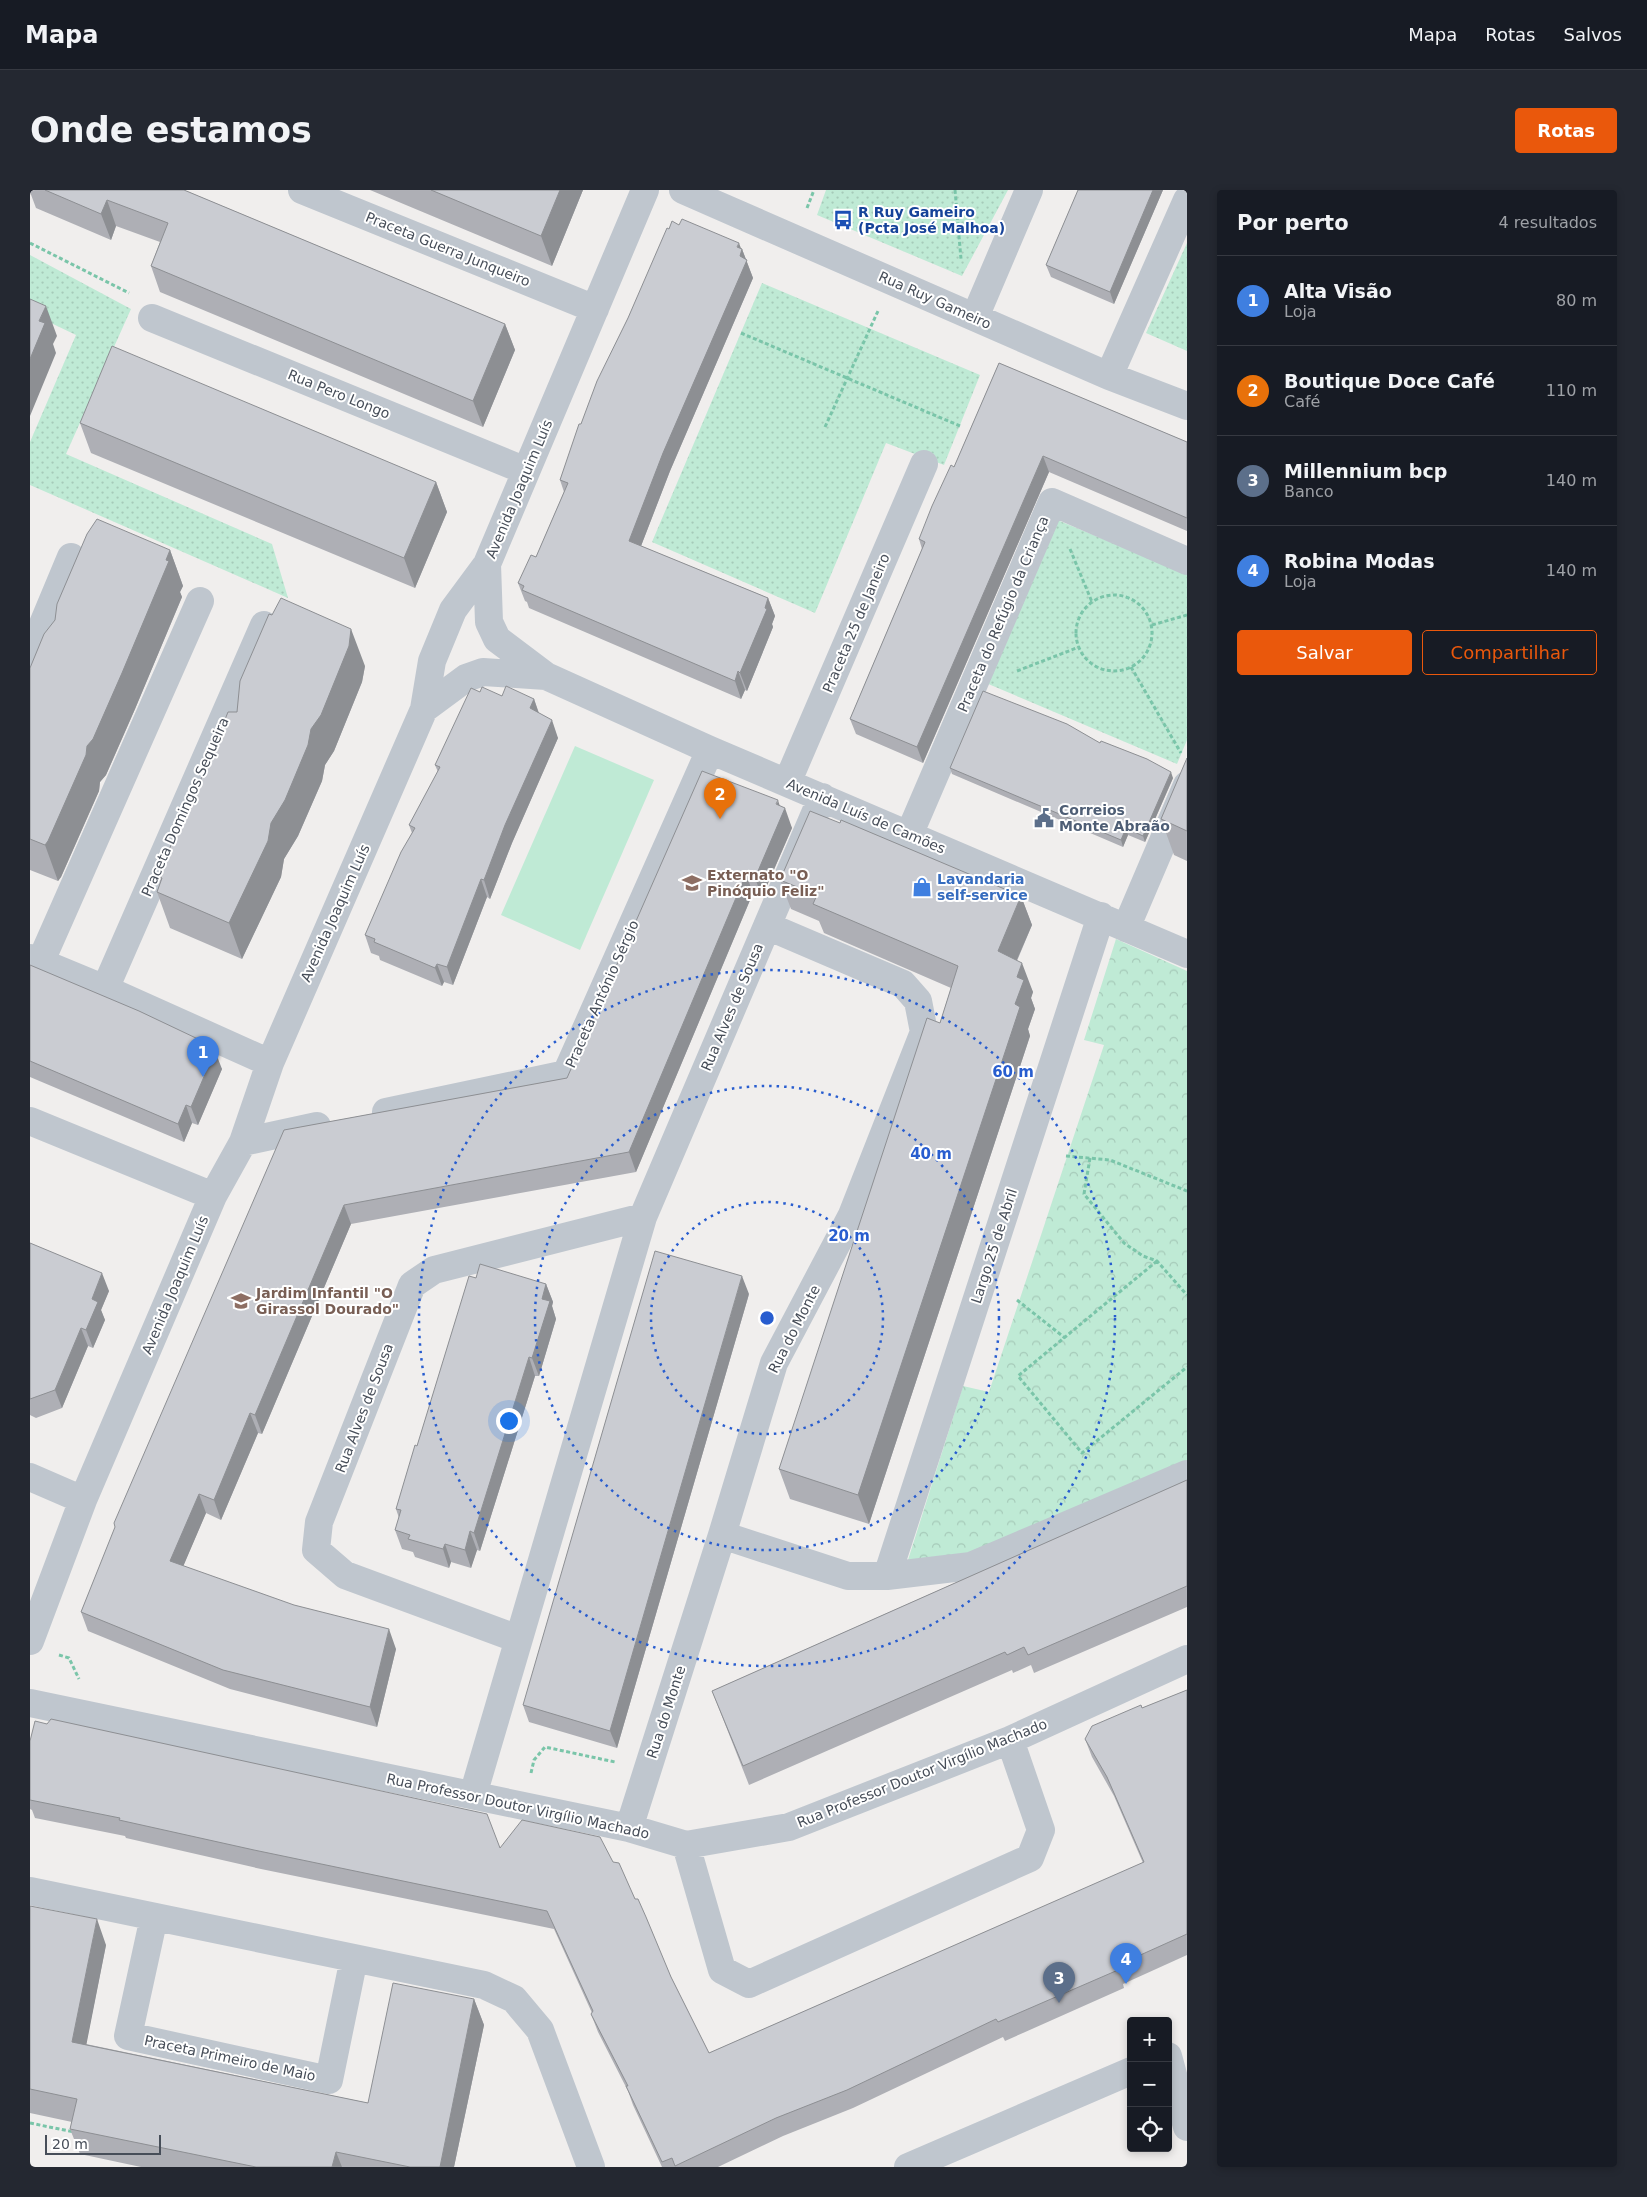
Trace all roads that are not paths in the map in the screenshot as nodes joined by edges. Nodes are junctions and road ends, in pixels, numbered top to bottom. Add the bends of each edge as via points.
1 (302, 190) edge
2 (645, 190) edge
3 (684, 190) edge
4 (1030, 190) edge
5 (1187, 200) edge
6 (595, 309) junction
7 (975, 317) junction
8 (152, 318) road end
9 (1109, 376) junction
10 (1187, 406) edge
11 (924, 464) dead end
12 (526, 471) junction
13 (71, 557) dead end
14 (1187, 561) edge
15 (487, 564) junction
16 (200, 601) dead end
17 (264, 625) edge
18 (30, 655) edge
19 (546, 676) junction
20 (424, 709) junction
21 (710, 750) junction
22 (787, 783) junction
23 (1187, 786) edge
24 (822, 798) junction
25 (909, 835) junction
26 (1101, 916) junction
27 (767, 926) junction
28 (1126, 928) junction
29 (1187, 954) edge
30 (35, 961) edge
31 (105, 989) junction
32 (270, 1063) junction
33 (30, 1121) edge
34 (243, 1142) junction
35 (213, 1196) junction
36 (643, 1217) junction
37 (1187, 1474) edge
38 (30, 1477) edge
39 (83, 1500) junction
40 (722, 1535) junction
41 (887, 1576) junction
42 (518, 1639) junction
43 (30, 1641) edge
44 (1187, 1658) edge
45 (30, 1703) edge
46 (1010, 1740) junction
47 (473, 1795) junction
48 (629, 1828) junction
49 (686, 1845) junction
50 (30, 1891) edge
51 (154, 1917) junction
52 (354, 1958) junction
53 (1187, 2046) edge
54 (1172, 2053) edge
55 (1170, 2062) edge
56 (1127, 2073) edge
57 (1187, 2127) edge
58 (591, 2167) edge
59 (908, 2167) edge

1 - 6 street, Praceta Guerra Junqueiro
2 - 6 street, Avenida Joaquim Luís
3 - 7 street, Rua Ruy Gameiro
4 - 7 street
5 - 9 street
6 - 12 street, Avenida Joaquim Luís
7 - 9 street, Rua Ruy Gameiro
8 - 12 street, Rua Pero Longo
9 - 10 street, Rua Ruy Gameiro
11 - 22 street, Praceta 25 de Janeiro
12 - 15 street, Avenida Joaquim Luís
13 - 18 street
14 - 25 street, Praceta do Refúgio da Criança via 1052,502
15 - 19 street, Avenida Luís de Camões via 490,622 497,639
15 - 20 street, Avenida Joaquim Luís via 453,610 432,661
16 - 30 street
17 - 31 street, Praceta Domingos Sequeira
19 - 20 street, Avenida Luís de Camões via 483,672 466,678
19 - 21 street, Avenida Luís de Camões
20 - 32 street, Avenida Joaquim Luís
21 - 22 street, Avenida Luís de Camões
21 - 34 street, Praceta António Sérgio via 566,1074
22 - 24 street, Avenida Luís de Camões
23 - 28 street
24 - 25 street, Avenida Luís de Camões
24 - 27 street, Rua Alves de Sousa
25 - 26 street, Avenida Luís de Camões
26 - 28 street, Avenida Luís de Camões
26 - 41 street, Largo 25 de Abril
27 - 36 street, Rua Alves de Sousa
27 - 40 street, Rua do Monte via 903,984 918,1001 924,1032 852,1215 774,1363
28 - 29 street, Avenida Luís de Camões
30 - 31 street
31 - 32 street
32 - 34 street, Avenida Joaquim Luís
33 - 35 street
34 - 35 street, Avenida Joaquim Luís
35 - 39 street, Avenida Joaquim Luís
36 - 42 street, Rua Alves de Sousa
36 - 42 street, Rua Alves de Sousa via 434,1270 412,1285 319,1522 316,1550 345,1575
37 - 41 street via 971,1566
38 - 39 street
39 - 43 street, Avenida Joaquim Luís
40 - 41 street via 848,1576
40 - 48 street, Rua do Monte
42 - 47 street, Rua Alves de Sousa
44 - 46 street, Rua Professor Doutor Virgílio Machado
45 - 47 street, Rua Professor Doutor Virgílio Machado
46 - 49 street, Rua Professor Doutor Virgílio Machado via 789,1827
46 - 49 street via 1041,1830 1030,1858 749,1984 722,1970
47 - 48 street, Rua Professor Doutor Virgílio Machado
48 - 49 street, Rua Professor Doutor Virgílio Machado
50 - 51 street
51 - 52 street
51 - 52 street, Praceta Primeiro de Maio via 128,2036 330,2080
52 - 58 street via 484,1985 514,1998 540,2030
53 - 54 street
55 - 57 street
56 - 59 street

